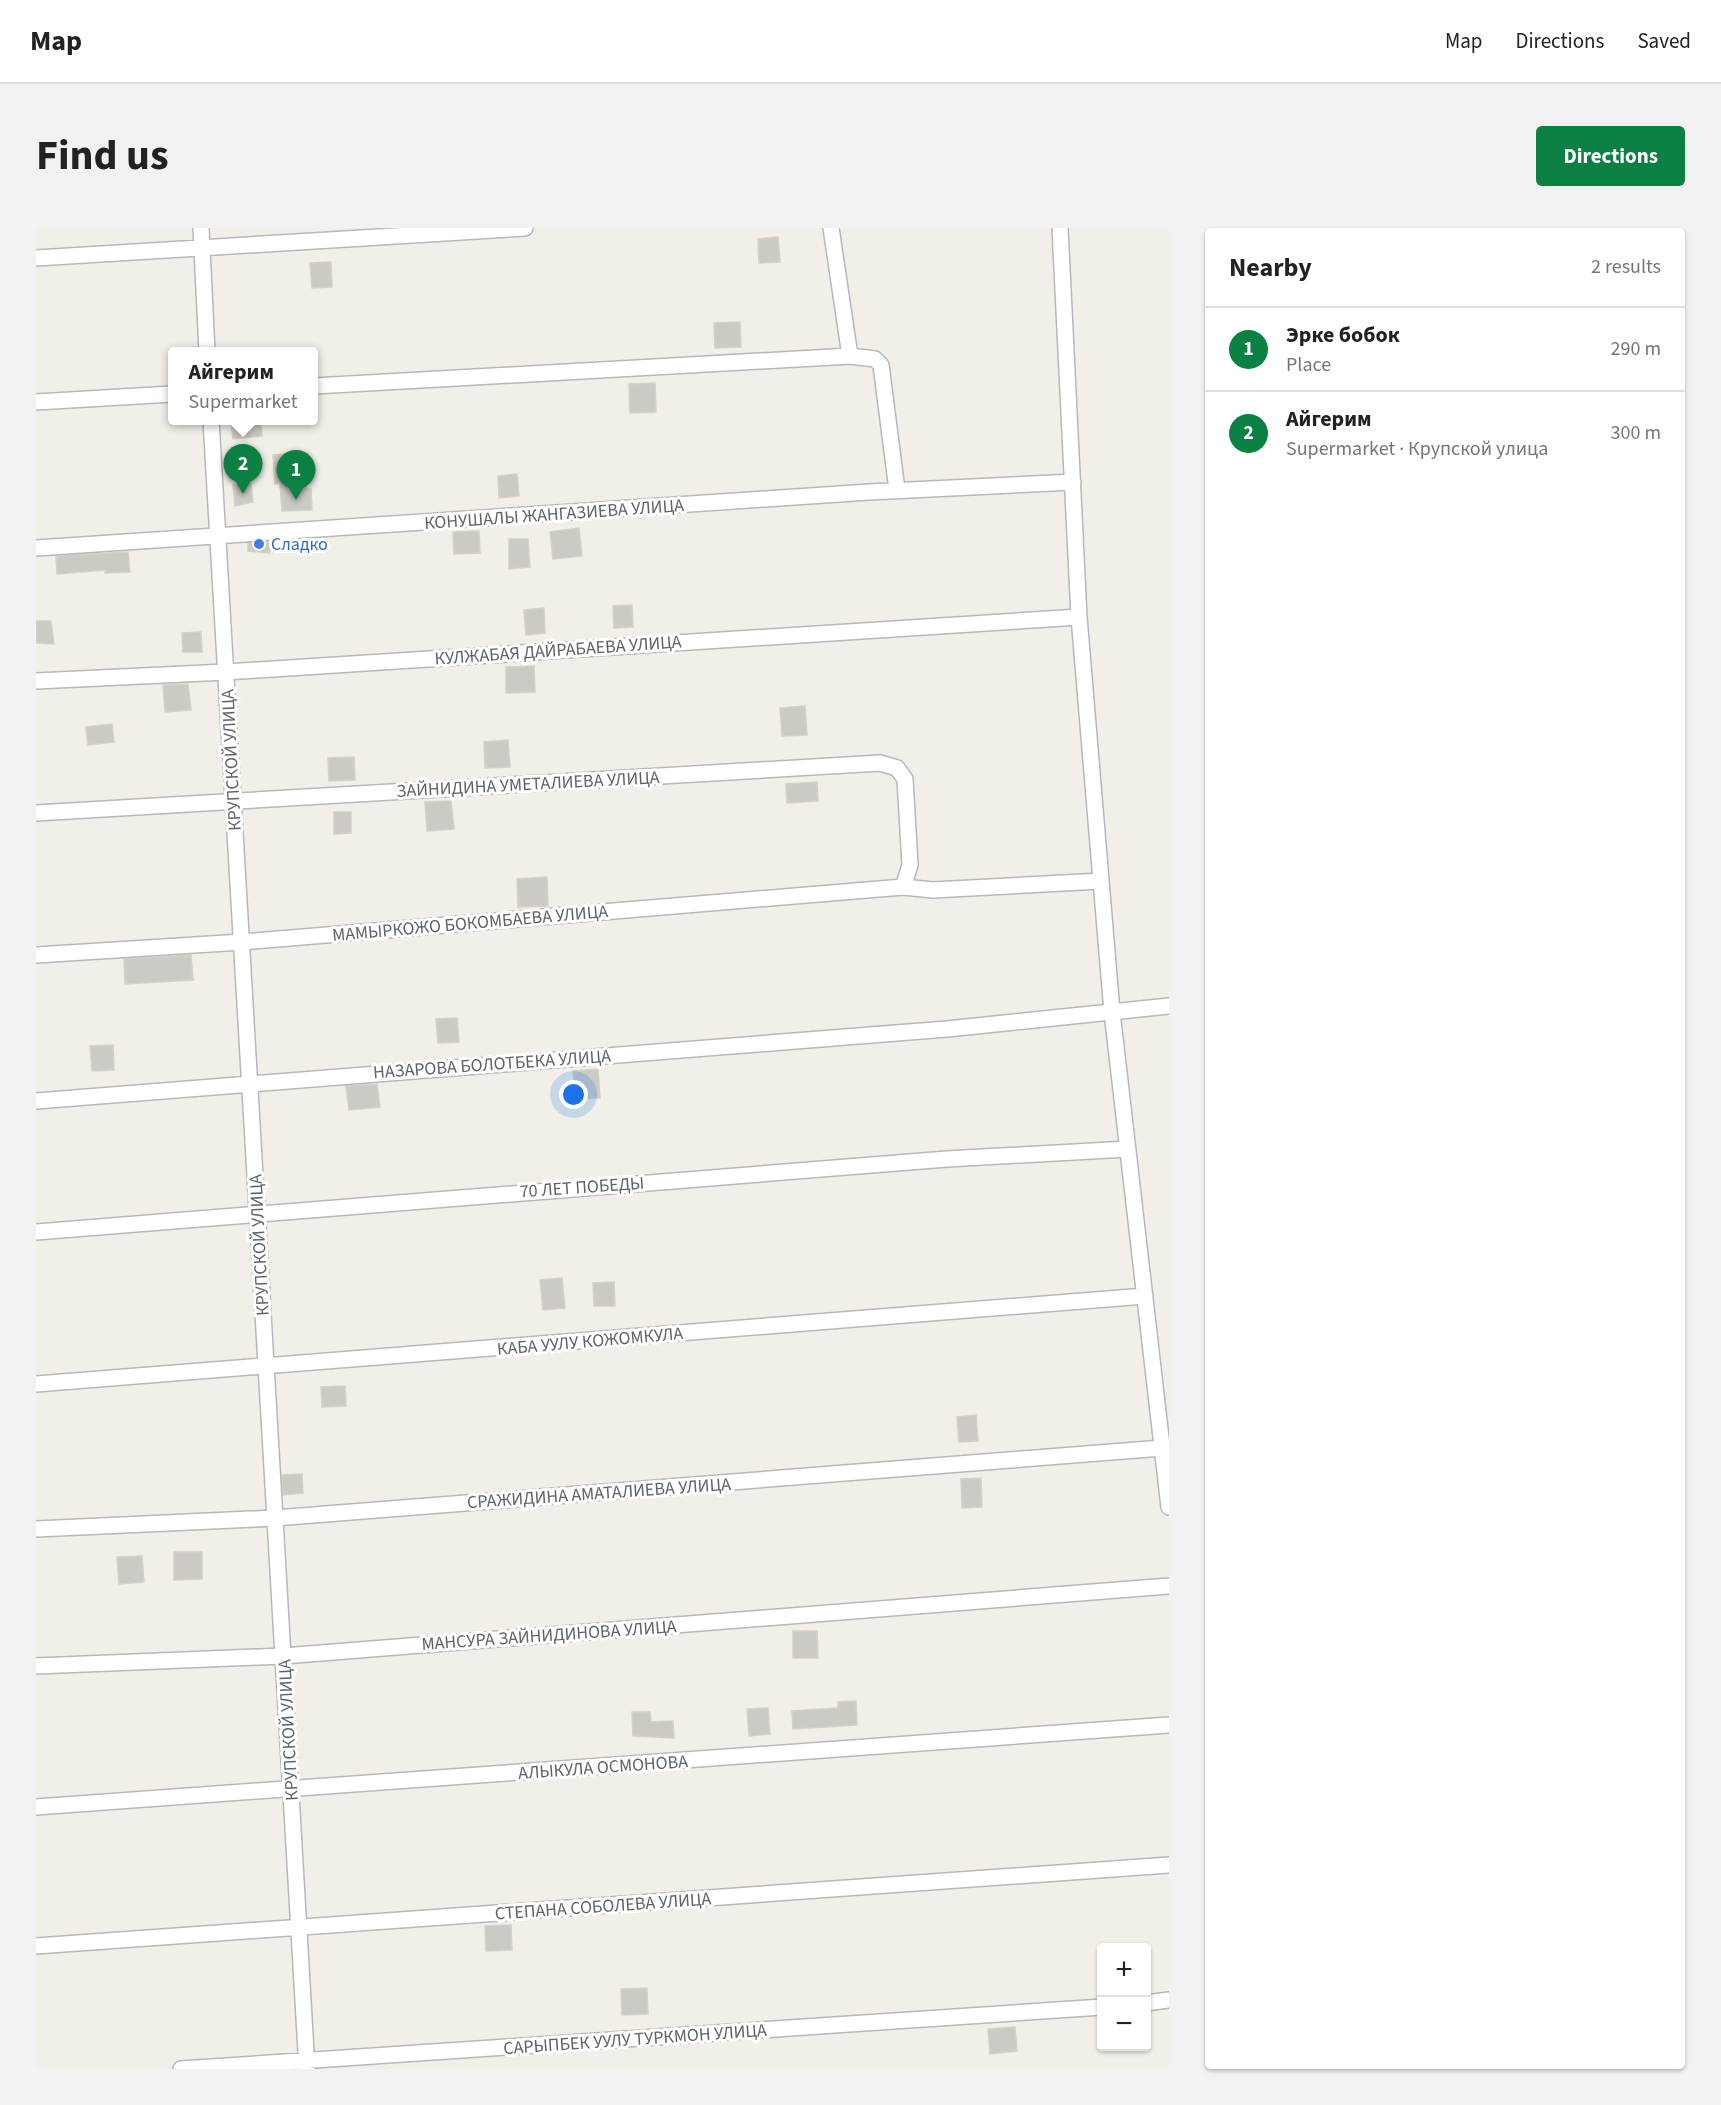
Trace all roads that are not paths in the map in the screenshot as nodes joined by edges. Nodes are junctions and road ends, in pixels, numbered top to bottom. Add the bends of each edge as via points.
1 (201, 228) edge
2 (525, 228) edge
3 (831, 228) edge
4 (1060, 228) edge
5 (202, 247) junction
6 (36, 258) edge
7 (207, 347) edge
8 (850, 356) junction
9 (318, 386) edge
10 (168, 394) edge
11 (36, 402) edge
12 (211, 425) edge
13 (1073, 482) junction
14 (897, 490) junction
15 (218, 538) junction
16 (36, 548) edge
17 (1079, 617) junction
18 (226, 672) junction
19 (36, 681) edge
20 (233, 802) junction
21 (36, 813) edge
22 (1101, 881) junction
23 (903, 887) junction
24 (242, 942) junction
25 (36, 955) edge
26 (1169, 1006) edge
27 (1112, 1012) junction
28 (250, 1083) junction
29 (36, 1101) edge
30 (1128, 1149) junction
31 (257, 1212) junction
32 (36, 1232) edge
33 (1145, 1296) junction
34 (266, 1368) junction
35 (36, 1384) edge
36 (1162, 1448) junction
37 (1169, 1507) edge
38 (275, 1518) junction
39 (36, 1529) edge
40 (1169, 1586) edge
41 (283, 1656) junction
42 (36, 1666) edge
43 (1169, 1725) edge
44 (291, 1791) junction
45 (36, 1807) edge
46 (1169, 1865) edge
47 (299, 1928) junction
48 (36, 1946) edge
49 (1169, 2000) edge
50 (1151, 2002) edge
51 (1096, 2008) edge
52 (307, 2065) edge
53 (181, 2069) edge

1 - 5 street
2 - 5 street
3 - 8 street
4 - 13 street
5 - 6 street
5 - 7 street
8 - 9 street
8 - 14 street via 874,359 881,365
10 - 11 street
12 - 15 street, КРУПСКОЙ УЛИЦА
13 - 14 street, КОНУШАЛЫ ЖАНГАЗИЕВА УЛИЦА
13 - 17 street
14 - 15 street, КОНУШАЛЫ ЖАНГАЗИЕВА УЛИЦА
15 - 16 street, КОНУШАЛЫ ЖАНГАЗИЕВА УЛИЦА
15 - 18 street, КРУПСКОЙ УЛИЦА
17 - 18 street, КУЛЖАБАЯ ДАЙРАБАЕВА УЛИЦА
17 - 22 street
18 - 19 street, КУЛЖАБАЯ ДАЙРАБАЕВА УЛИЦА
18 - 20 street, КРУПСКОЙ УЛИЦА
20 - 21 street, ЗАЙНИДИНА УМЕТАЛИЕВА УЛИЦА
20 - 23 street, ЗАЙНИДИНА УМЕТАЛИЕВА УЛИЦА via 880,763 897,768 905,779 910,865
20 - 24 street, КРУПСКОЙ УЛИЦА
22 - 23 street, МАМЫРКОЖО БОКОМБАЕВА УЛИЦА via 933,890
22 - 27 street
23 - 24 street, МАМЫРКОЖО БОКОМБАЕВА УЛИЦА
24 - 25 street, МАМЫРКОЖО БОКОМБАЕВА УЛИЦА
24 - 28 street, КРУПСКОЙ УЛИЦА
26 - 27 street, НАЗАРОВА БОЛОТБЕКА УЛИЦА
27 - 28 street, НАЗАРОВА БОЛОТБЕКА УЛИЦА via 947,1029
27 - 30 street
28 - 29 street, НАЗАРОВА БОЛОТБЕКА УЛИЦА
28 - 31 street, КРУПСКОЙ УЛИЦА
30 - 31 street, 70 ЛЕТ ПОБЕДЫ via 947,1159
30 - 33 street
31 - 32 street, 70 ЛЕТ ПОБЕДЫ
31 - 34 street, КРУПСКОЙ УЛИЦА
33 - 34 street, КАБА УУЛУ КОЖОМКУЛА
33 - 36 street
34 - 35 street, КАБА УУЛУ КОЖОМКУЛА
34 - 38 street, КРУПСКОЙ УЛИЦА
36 - 37 street
36 - 38 street, СРАЖИДИНА АМАТАЛИЕВА УЛИЦА
38 - 39 street, СРАЖИДИНА АМАТАЛИЕВА УЛИЦА
38 - 41 street, КРУПСКОЙ УЛИЦА
40 - 41 street, МАНСУРА ЗАЙНИДИНОВА УЛИЦА
41 - 42 street, МАНСУРА ЗАЙНИДИНОВА УЛИЦА
41 - 44 street, КРУПСКОЙ УЛИЦА
43 - 44 street, АЛЫКУЛА ОСМОНОВА
44 - 45 street, АЛЫКУЛА ОСМОНОВА
44 - 47 street, КРУПСКОЙ УЛИЦА
46 - 47 street, СТЕПАНА СОБОЛЕВА УЛИЦА
47 - 48 street, СТЕПАНА СОБОЛЕВА УЛИЦА
47 - 52 street, КРУПСКОЙ УЛИЦА
49 - 50 street
51 - 52 street, САРЫПБЕК УУЛУ ТУРКМОН УЛИЦА
52 - 53 street, САРЫПБЕК УУЛУ ТУРКМОН УЛИЦА

